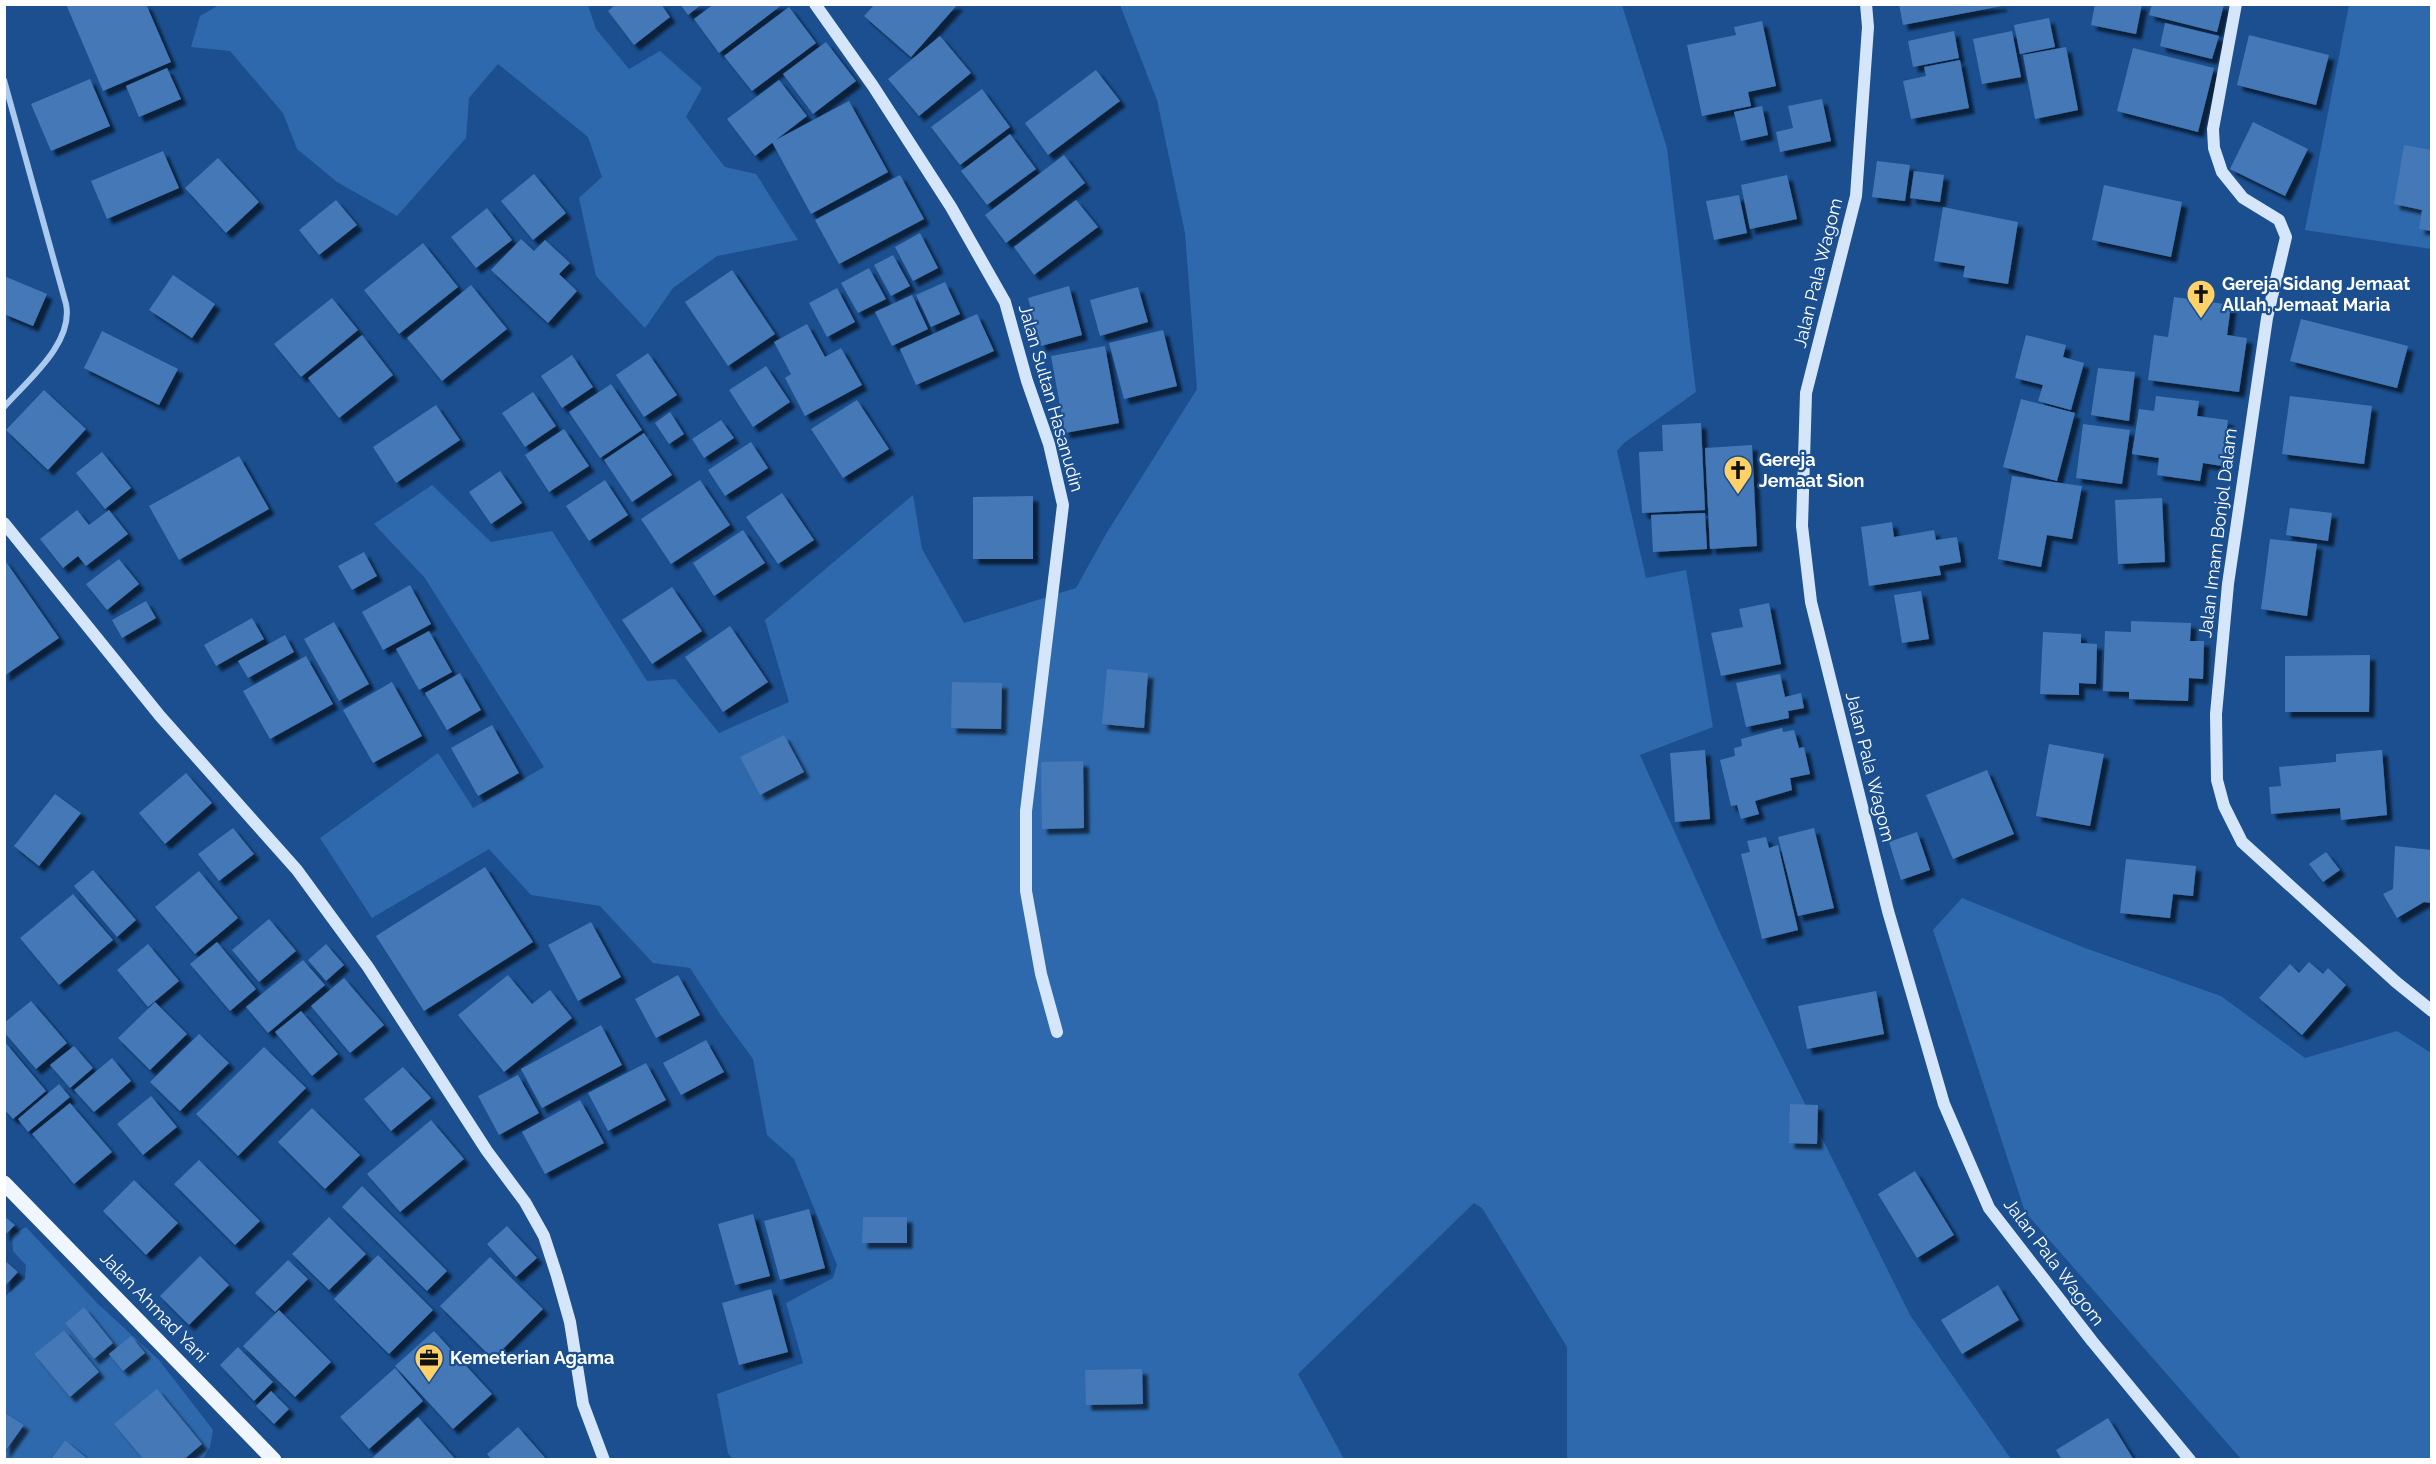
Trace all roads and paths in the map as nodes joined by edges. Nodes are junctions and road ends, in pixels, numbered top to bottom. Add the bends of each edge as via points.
1 (815, 4) edge
2 (1866, 4) edge
3 (2236, 4) edge
4 (4, 80) edge
5 (4, 407) edge
6 (4, 524) edge
7 (2432, 1011) edge
8 (1057, 1032) dead end
9 (4, 1183) edge
10 (274, 1460) edge
11 (604, 1460) edge
12 (2190, 1460) edge

1 - 8 main road, Jalan Sultan Hasanudin via 945,197 1005,302 1049,444 1063,505 1026,811 1026,891 1041,974
2 - 12 main road, Jalan Pala Wagom via 1868,27 1856,196 1806,393 1802,526 1811,602 1888,911 1944,1104 1989,1208
3 - 7 main road, Jalan Imam Bonjol Dalam via 2213,129 2214,148 2222,172 2232,186 2243,198 2279,220 2286,237 2265,329 2228,584 2216,714 2217,780 2224,806 2242,842
4 - 5 street via 67,318 61,340
6 - 11 main road via 160,716 297,870 368,967 487,1151 525,1202 544,1236 560,1286 583,1404
9 - 10 main road, Jalan Ahmad Yani

